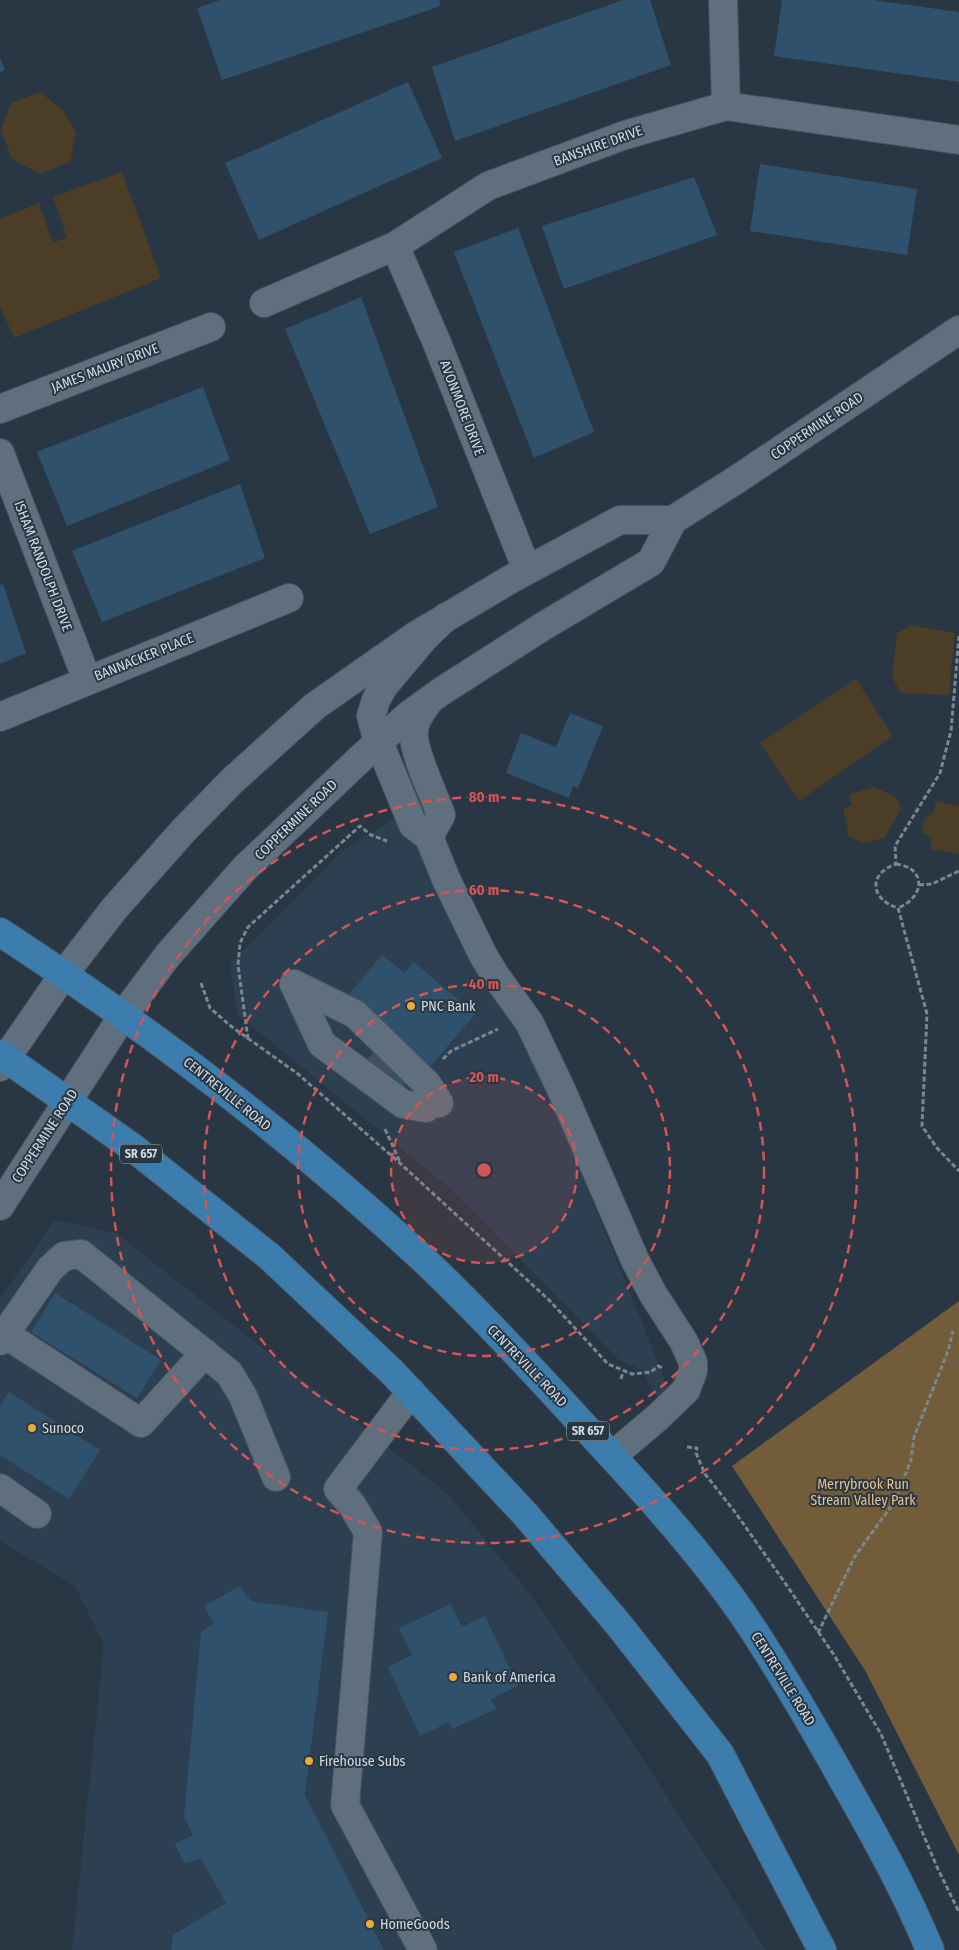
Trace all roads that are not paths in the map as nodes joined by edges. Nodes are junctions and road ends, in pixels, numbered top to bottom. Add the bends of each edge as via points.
1 (723, 0) edge
2 (726, 106) junction
3 (959, 140) edge
4 (394, 246) junction
5 (264, 303) dead end
6 (211, 327) dead end
7 (959, 330) edge
8 (0, 409) edge
9 (0, 453) edge
10 (673, 520) junction
11 (527, 570) junction
12 (289, 598) dead end
13 (446, 617) junction
14 (87, 680) junction
15 (430, 699) junction
16 (0, 717) edge
17 (379, 742) junction
18 (429, 837) junction
19 (0, 932) edge
20 (64, 974) junction
21 (294, 984) junction
22 (124, 1014) junction
23 (373, 1053) tunnel mouth
24 (2, 1059) edge
25 (68, 1101) junction
26 (0, 1206) edge
27 (3, 1337) edge
28 (205, 1353) junction
29 (411, 1392) junction
30 (612, 1456) junction
31 (276, 1477) dead end
32 (0, 1488) edge
33 (38, 1514) dead end
34 (422, 1950) edge
35 (822, 1950) edge
36 (930, 1950) edge

1 - 2 street
2 - 3 street, BANSHIRE DRIVE
2 - 4 street, BANSHIRE DRIVE via 625,135 488,186
4 - 5 street, BANSHIRE DRIVE
4 - 11 street, AVONMORE DRIVE via 437,343
6 - 8 street, JAMES MAURY DRIVE
7 - 10 street, COPPERMINE ROAD
9 - 14 street, ISHAM RANDOLPH DRIVE
10 - 11 street via 620,520
10 - 15 street, COPPERMINE ROAD via 651,562
11 - 13 street
12 - 14 street, BANNACKER PLACE
13 - 17 street via 392,674 376,700 371,716
13 - 20 street via 315,706 239,774 125,896
14 - 16 street, BANNACKER PLACE
15 - 17 street, COPPERMINE ROAD
15 - 18 street via 414,731 416,748 440,815
17 - 18 street via 413,825
17 - 22 street, COPPERMINE ROAD via 245,868 184,935
18 - 30 street via 483,955 529,1022 635,1260 693,1362 686,1390
19 - 20 main road, CENTREVILLE ROAD / SR 657
20 - 22 main road, CENTREVILLE ROAD / SR 657
20 - 24 street
21 - 21 street via 355,1014 420,1097 322,1044
21 - 23 street
22 - 25 street, COPPERMINE ROAD
22 - 30 main road, CENTREVILLE ROAD / SR 657 via 326,1174 423,1259
24 - 25 main road, SR 657
25 - 26 street, COPPERMINE ROAD
25 - 29 main road, SR 657 via 132,1147 270,1257
27 - 28 street via 141,1423
27 - 28 street via 50,1268 64,1256 81,1254
28 - 31 street via 229,1373
29 - 34 street via 338,1489 368,1532 345,1805
29 - 35 main road, SR 657 via 525,1514 619,1625 720,1754
30 - 36 main road, CENTREVILLE ROAD / SR 657 via 652,1500 741,1612 869,1826
32 - 33 street

